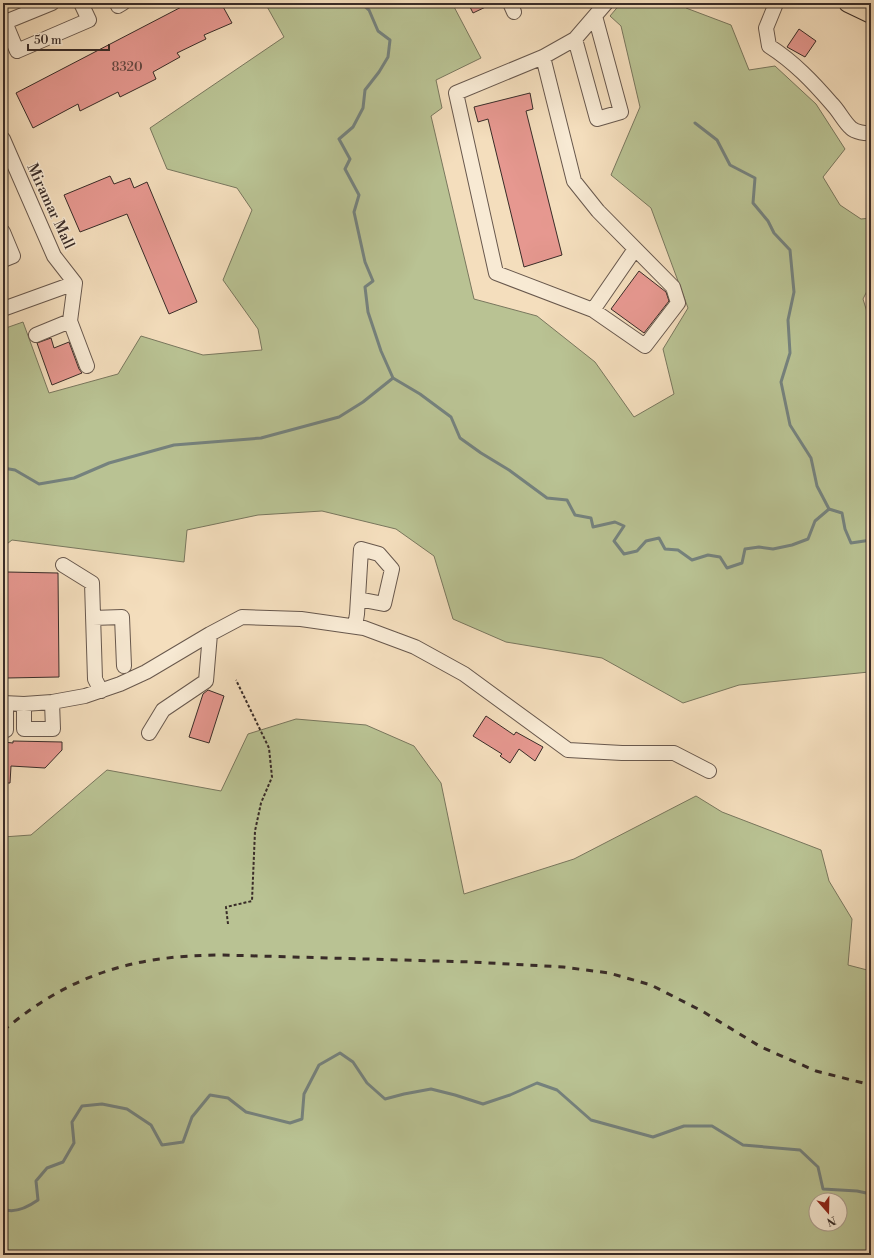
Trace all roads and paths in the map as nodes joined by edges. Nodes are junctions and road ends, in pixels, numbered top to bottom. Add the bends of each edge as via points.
1 (52, 3) edge
2 (81, 3) edge
3 (117, 3) edge
4 (123, 3) edge
5 (606, 3) edge
6 (848, 3) edge
7 (776, 6) dead end
8 (871, 14) edge
9 (595, 16) junction
10 (4, 23) edge
11 (575, 39) junction
12 (543, 57) junction
13 (871, 133) edge
14 (3, 139) edge
15 (3, 232) edge
16 (635, 249) junction
17 (3, 260) edge
18 (75, 283) junction
19 (3, 309) edge
20 (593, 310) junction
21 (70, 321) junction
22 (36, 334) dead end
23 (87, 366) dead end
24 (62, 565) dead end
25 (358, 599) dead end
26 (93, 618) junction
27 (355, 626) junction
28 (210, 634) junction
29 (124, 666) dead end
30 (236, 680) dead end
31 (100, 691) junction
32 (52, 702) junction
33 (4, 703) edge
34 (24, 704) junction
35 (3, 730) edge
36 (149, 733) dead end
37 (709, 771) dead end
38 (228, 924) dead end

1 - 10 street
2 - 10 street via 89,20 17,51
3 - 4 street via 118,6
5 - 9 street
6 - 8 main road
7 - 13 street via 766,28 770,46 807,76 852,130
9 - 11 street
9 - 11 street via 622,112 597,119
11 - 12 street
12 - 16 street via 574,181 598,211
12 - 20 street via 456,93 496,273
14 - 18 street, Miramar Mall via 54,256
15 - 17 street via 13,256
16 - 20 street
16 - 20 street via 673,287 678,303 645,346
18 - 19 street
18 - 21 street
21 - 22 street
21 - 23 street
24 - 26 street via 92,583
25 - 27 street
26 - 29 street via 122,617
26 - 31 street via 95,678
27 - 28 street via 302,619 242,617
27 - 37 street via 415,647 464,674 568,750 674,753
28 - 31 street via 146,672
28 - 36 street via 206,681 163,710
30 - 38 path via 269,748 272,777 261,803 256,831 252,901 226,907
31 - 32 street
32 - 34 street
32 - 34 street via 53,728 24,729
33 - 34 street
33 - 35 street via 6,730

